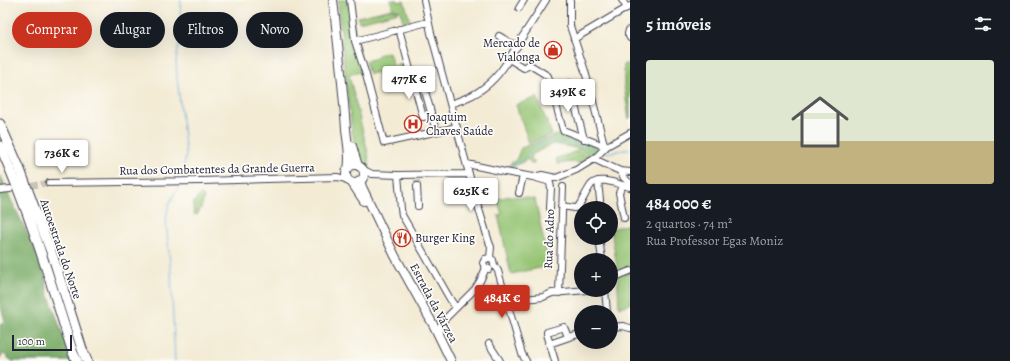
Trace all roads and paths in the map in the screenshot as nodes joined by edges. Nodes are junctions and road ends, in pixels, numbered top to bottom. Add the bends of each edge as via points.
1 (333, 0) edge
2 (350, 0) edge
3 (424, 0) edge
4 (524, 0) edge
5 (546, 0) edge
6 (570, 0) edge
7 (622, 0) edge
8 (628, 7) edge
9 (519, 8) dead end
10 (428, 22) junction
11 (399, 29) junction
12 (630, 30) edge
13 (499, 36) dead end
14 (630, 38) edge
15 (574, 39) junction
16 (356, 41) junction
17 (517, 47) junction
18 (509, 59) junction
19 (569, 83) dead end
20 (342, 84) junction
21 (450, 104) junction
22 (0, 124) edge
23 (456, 127) junction
24 (436, 131) junction
25 (630, 132) edge
26 (584, 139) junction
27 (0, 146) edge
28 (605, 147) junction
29 (594, 159) junction
30 (467, 164) junction
31 (359, 167) junction
32 (620, 171) junction
33 (630, 172) edge
34 (372, 174) junction
35 (469, 174) junction
36 (398, 175) junction
37 (349, 176) junction
38 (523, 176) junction
39 (533, 177) junction
40 (361, 179) junction
41 (598, 181) junction
42 (49, 183) tunnel mouth
43 (630, 183) edge
44 (417, 186) tunnel mouth
45 (622, 186) junction
46 (563, 187) dead end
47 (630, 187) edge
48 (10, 189) dead end
49 (0, 190) edge
50 (519, 193) dead end
51 (601, 196) dead end
52 (418, 206) dead end
53 (561, 206) junction
54 (550, 208) dead end
55 (624, 218) dead end
56 (395, 256) junction
57 (490, 258) junction
58 (494, 265) junction
59 (486, 268) junction
60 (630, 271) edge
61 (618, 275) edge
62 (574, 291) edge
63 (559, 293) junction
64 (507, 301) junction
65 (456, 308) junction
66 (431, 321) junction
67 (442, 322) junction
68 (618, 326) edge
69 (630, 328) edge
70 (574, 335) edge
71 (440, 337) junction
72 (568, 337) junction
73 (489, 344) dead end
74 (549, 344) junction
75 (77, 361) edge
76 (87, 361) edge
77 (451, 361) edge
78 (500, 361) edge
79 (526, 361) edge
80 (554, 361) edge

1 - 20 main road, Estrada da Várzea
2 - 16 street
3 - 10 street
4 - 9 street
5 - 17 street
6 - 15 street via 570,26
7 - 8 street
8 - 15 street
10 - 11 street
10 - 21 street
11 - 16 street
11 - 24 street via 412,78 421,76
12 - 14 street
13 - 17 street
15 - 28 street
16 - 24 street via 384,143
17 - 18 street
18 - 21 street via 487,86
18 - 26 street via 524,68 530,65 547,75 563,130
19 - 26 street
20 - 31 main road, Estrada da Várzea via 350,135
20 - 37 main road, Estrada da Várzea
21 - 23 street
22 - 76 highway, Autoestrada do Norte via 19,166
23 - 24 street
23 - 30 street
25 - 28 street
26 - 28 street
27 - 75 highway, Autoestrada do Norte via 44,260
28 - 29 street
29 - 32 street
29 - 39 street via 559,177
30 - 35 street
30 - 38 street
31 - 34 street
31 - 37 main road via 352,166
31 - 40 main road, Estrada da Várzea via 363,173
32 - 33 street
32 - 43 street
34 - 36 street
34 - 40 street
35 - 36 street via 417,177
35 - 57 street via 491,247
36 - 65 street via 402,215
37 - 40 main road via 356,183
37 - 42 street, Rua dos Combatentes da Grande Guerra
37 - 56 main road, Estrada da Várzea
38 - 39 street
38 - 50 street
39 - 54 street via 550,183
40 - 56 main road, Estrada da Várzea via 362,187
41 - 45 street via 614,182
41 - 51 street
41 - 53 street via 594,182 578,207
44 - 52 street
45 - 47 street
45 - 55 street via 619,193
46 - 53 street, Rua do Adro
48 - 49 street
53 - 63 street, Rua do Adro
56 - 66 main road, Estrada da Várzea
57 - 58 street
57 - 59 street via 484,262
58 - 59 street via 490,269
58 - 64 street
59 - 65 street via 475,289
60 - 61 street
62 - 63 street
63 - 64 street
64 - 79 street
65 - 67 street
66 - 67 street
66 - 71 main road, Estrada da Várzea
67 - 71 street
68 - 69 street
70 - 72 street
71 - 77 main road, Estrada da Várzea
72 - 74 street
72 - 74 street via 564,327 548,332
73 - 78 street
74 - 80 street

